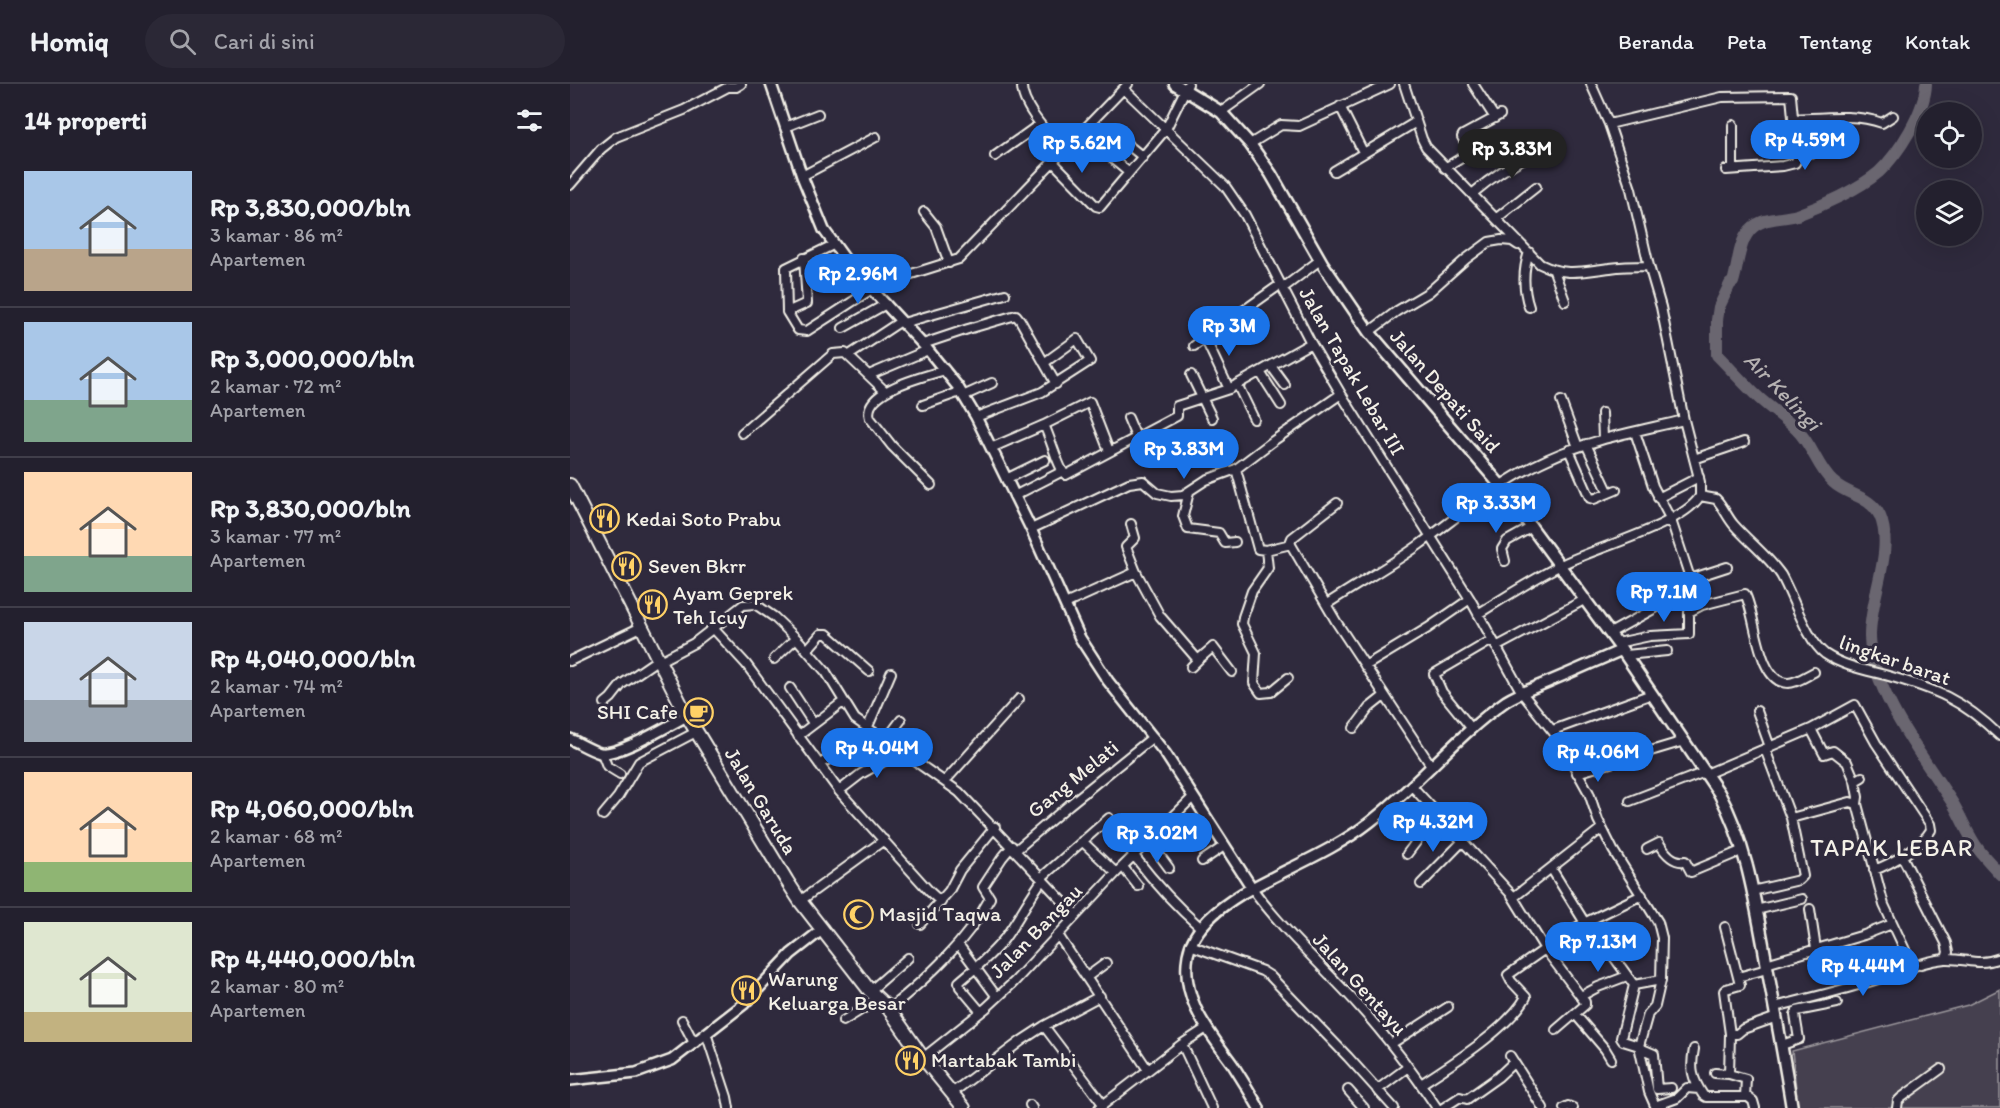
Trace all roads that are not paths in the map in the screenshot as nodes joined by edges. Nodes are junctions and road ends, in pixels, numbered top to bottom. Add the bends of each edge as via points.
1 (741, 84) edge
2 (771, 84) edge
3 (1022, 84) edge
4 (1175, 84) edge
5 (1260, 84) edge
6 (1390, 84) edge
7 (1404, 84) edge
8 (1473, 84) edge
9 (1591, 84) edge
10 (1126, 86) edge
11 (1187, 87) edge
12 (1340, 106) junction
13 (1221, 112) junction
14 (818, 114) dead end
15 (1893, 116) dead end
16 (1794, 119) junction
17 (1416, 122) junction
18 (1040, 124) junction
19 (1609, 124) junction
20 (1733, 125) dead end
21 (785, 127) junction
22 (1166, 129) junction
23 (1081, 132) junction
24 (876, 137) dead end
25 (1250, 144) junction
26 (1128, 145) dead end
27 (1842, 149) dead end
28 (1541, 150) dead end
29 (1063, 151) junction
30 (1364, 152) junction
31 (1797, 154) junction
32 (995, 156) dead end
33 (1143, 158) junction
34 (1053, 162) junction
35 (1445, 168) junction
36 (1334, 171) dead end
37 (1128, 172) junction
38 (802, 176) junction
39 (570, 185) edge
40 (1536, 187) dead end
41 (1472, 194) junction
42 (924, 212) dead end
43 (1497, 218) junction
44 (833, 245) junction
45 (1527, 251) junction
46 (804, 258) junction
47 (1320, 261) junction
48 (950, 263) junction
49 (1649, 266) junction
50 (1554, 271) junction
51 (1282, 286) junction
52 (871, 288) junction
53 (1005, 294) dead end
54 (1565, 301) dead end
55 (886, 304) junction
56 (1529, 307) dead end
57 (787, 312) junction
58 (902, 322) junction
59 (843, 328) dead end
60 (1369, 332) junction
61 (1205, 338) junction
62 (1311, 343) junction
63 (1194, 346) dead end
64 (926, 347) junction
65 (848, 356) junction
66 (1044, 363) junction
67 (1271, 366) junction
68 (945, 370) junction
69 (1260, 372) junction
70 (869, 375) junction
71 (1191, 375) dead end
72 (992, 383) dead end
73 (1056, 384) junction
74 (1285, 385) dead end
75 (1233, 387) junction
76 (885, 391) junction
77 (962, 394) junction
78 (1341, 394) junction
79 (1204, 397) junction
80 (1561, 401) dead end
81 (923, 405) dead end
82 (1281, 405) dead end
83 (1602, 413) dead end
84 (976, 417) junction
85 (1128, 418) dead end
86 (1212, 418) dead end
87 (1254, 419) dead end
88 (1684, 420) junction
89 (1044, 425) junction
90 (1635, 432) junction
91 (742, 434) dead end
92 (1136, 437) junction
93 (1603, 439) junction
94 (1744, 442) dead end
95 (1578, 447) junction
96 (991, 448) junction
97 (1109, 451) junction
98 (1694, 459) junction
99 (1045, 460) dead end
100 (1236, 469) junction
101 (1061, 472) junction
102 (1699, 477) junction
103 (1006, 479) junction
104 (931, 485) dead end
105 (1501, 486) junction
106 (1607, 489) dead end
107 (571, 490) edge
108 (1616, 490) dead end
109 (1189, 492) junction
110 (1014, 496) junction
111 (1700, 496) junction
112 (1659, 498) junction
113 (1337, 503) dead end
114 (1671, 520) junction
115 (1131, 524) dead end
116 (1532, 527) junction
117 (1031, 529) junction
118 (1431, 536) junction
119 (1235, 542) dead end
120 (1291, 544) junction
121 (1266, 550) junction
122 (1504, 561) dead end
123 (1561, 565) junction
124 (1727, 567) dead end
125 (1136, 572) junction
126 (1690, 579) junction
127 (1673, 595) dead end
128 (1470, 599) junction
129 (1586, 599) junction
130 (1065, 604) junction
131 (1327, 604) junction
132 (1702, 605) junction
133 (1478, 614) junction
134 (641, 627) junction
135 (712, 627) junction
136 (1610, 633) junction
137 (796, 638) junction
138 (1494, 644) junction
139 (1622, 649) junction
140 (807, 650) junction
141 (1666, 651) dead end
142 (774, 659) dead end
143 (1198, 660) junction
144 (658, 661) junction
145 (570, 662) edge
146 (1365, 666) junction
147 (1191, 667) dead end
148 (869, 671) dead end
149 (1232, 672) dead end
150 (1814, 672) dead end
151 (891, 673) dead end
152 (1288, 678) dead end
153 (790, 688) dead end
154 (1522, 693) junction
155 (1652, 694) junction
156 (1384, 696) junction
157 (1019, 699) dead end
158 (843, 702) junction
159 (605, 703) dead end
160 (1757, 711) dead end
161 (687, 716) junction
162 (901, 720) dead end
163 (813, 723) junction
164 (1354, 728) dead end
165 (867, 729) junction
166 (1472, 729) junction
167 (1811, 729) junction
168 (1552, 730) junction
169 (696, 732) junction
170 (798, 736) junction
171 (2000, 736) edge
172 (1153, 737) junction
173 (570, 739) edge
174 (886, 740) junction
175 (866, 741) dead end
176 (1684, 741) junction
177 (1767, 748) junction
178 (902, 751) junction
179 (602, 753) junction
180 (819, 764) junction
181 (1432, 767) junction
182 (1577, 773) junction
183 (1705, 773) junction
184 (620, 774) dead end
185 (946, 780) junction
186 (1411, 785) junction
187 (839, 791) junction
188 (1193, 797) junction
189 (1630, 801) dead end
190 (1857, 804) junction
191 (1435, 810) junction
192 (603, 815) dead end
193 (1791, 818) junction
194 (995, 827) junction
195 (1602, 828) junction
196 (884, 840) junction
197 (1464, 840) junction
198 (1082, 841) junction
199 (1149, 841) junction
200 (1224, 846) junction
201 (1014, 848) junction
202 (1647, 849) dead end
203 (1741, 851) junction
204 (1407, 854) dead end
205 (1134, 856) junction
206 (1902, 856) junction
207 (1202, 861) dead end
208 (1123, 867) junction
209 (1169, 868) dead end
210 (1551, 868) junction
211 (1874, 870) junction
212 (1116, 873) junction
213 (1043, 878) junction
214 (1421, 884) dead end
215 (1138, 886) dead end
216 (1252, 888) junction
217 (1752, 891) junction
218 (1642, 896) junction
219 (1514, 897) junction
220 (1802, 899) dead end
221 (800, 901) junction
222 (941, 902) junction
223 (1810, 909) dead end
224 (1756, 910) junction
225 (1076, 915) junction
226 (1587, 922) junction
227 (920, 924) dead end
228 (1892, 924) junction
229 (1725, 927) dead end
230 (1201, 928) junction
231 (823, 929) junction
232 (1058, 935) junction
233 (958, 944) junction
234 (1190, 945) junction
235 (1545, 948) junction
236 (1816, 949) junction
237 (908, 958) dead end
238 (2000, 958) edge
239 (1946, 959) junction
240 (1106, 963) dead end
241 (1767, 967) junction
242 (1913, 967) junction
243 (976, 968) junction
244 (1627, 976) junction
245 (1087, 977) junction
246 (1738, 977) junction
247 (1661, 980) junction
248 (1634, 986) junction
249 (873, 995) junction
250 (1100, 996) junction
251 (1581, 996) junction
252 (997, 997) junction
253 (1837, 1004) dead end
254 (1448, 1007) dead end
255 (888, 1009) junction
256 (981, 1012) junction
257 (1776, 1012) junction
258 (1575, 1014) junction
259 (682, 1020) dead end
260 (843, 1021) dead end
261 (1044, 1026) junction
262 (1205, 1029) junction
263 (1556, 1030) dead end
264 (706, 1033) junction
265 (1730, 1034) junction
266 (694, 1043) junction
267 (1182, 1044) junction
268 (1391, 1044) junction
269 (1782, 1045) junction
270 (1640, 1047) junction
271 (1694, 1049) dead end
272 (923, 1058) junction
273 (1611, 1059) dead end
274 (1408, 1067) junction
275 (1941, 1069) dead end
276 (1148, 1070) junction
277 (1715, 1073) dead end
278 (1729, 1074) junction
279 (570, 1080) edge
280 (1421, 1084) junction
281 (1671, 1088) dead end
282 (1699, 1089) junction
283 (1348, 1090) dead end
284 (1377, 1090) junction
285 (1653, 1090) junction
286 (952, 1093) junction
287 (727, 1097) junction
288 (1745, 1097) junction
289 (1101, 1106) edge
290 (1655, 1107) edge
291 (722, 1108) edge
292 (729, 1108) edge
293 (964, 1108) edge
294 (1212, 1108) edge
295 (1259, 1108) edge
296 (1364, 1108) edge
297 (1394, 1108) edge
298 (1437, 1108) edge
299 (1443, 1108) edge
300 (1543, 1108) edge
301 (1564, 1108) edge
302 (1573, 1108) edge
303 (1755, 1108) edge
304 (1792, 1108) edge
305 (1897, 1108) edge

1 - 39 street via 616,137
2 - 21 street
3 - 18 street via 1022,94
4 - 11 main road, Jalan Depati Said
5 - 13 street
6 - 12 street
7 - 17 street
8 - 35 street via 1497,116 1463,135 1468,154
9 - 19 street
10 - 22 street, Jalan Tapak Lebar III
10 - 23 street
11 - 13 main road, Jalan Depati Said
11 - 22 street
12 - 25 street via 1299,126 1281,125
12 - 30 street
13 - 25 main road, Jalan Depati Said
14 - 21 street
15 - 16 street via 1882,123 1867,119
16 - 19 street via 1791,96 1750,96 1722,97
16 - 31 street
17 - 30 street
17 - 35 street via 1426,147
18 - 29 street
18 - 32 street
19 - 49 street via 1628,178
20 - 31 street via 1730,169 1791,165
21 - 38 street
22 - 33 street
22 - 51 street, Jalan Tapak Lebar III via 1225,186 1245,215
23 - 29 street
23 - 37 street
24 - 38 street
25 - 47 main road, Jalan Depati Said
26 - 33 street
27 - 31 street
28 - 41 street via 1490,178
29 - 34 street
30 - 36 street
33 - 37 street
34 - 37 street via 1098,207
34 - 48 street via 964,254
35 - 41 street
38 - 44 street
40 - 43 street
41 - 43 street
42 - 48 street via 936,227
43 - 45 street
44 - 46 street
44 - 52 street
45 - 50 street
45 - 56 street via 1525,289
45 - 60 street via 1512,242 1489,242 1429,292
46 - 57 street via 786,268
46 - 57 street via 807,303
47 - 51 street
47 - 60 main road, Jalan Depati Said
48 - 52 street
49 - 50 street
49 - 88 street
50 - 54 street
51 - 61 street
51 - 62 street, Jalan Tapak Lebar III
52 - 55 street
52 - 57 street via 803,332
53 - 58 street
55 - 58 street
55 - 59 street
58 - 64 street
58 - 65 street
60 - 105 main road, Jalan Depati Said
61 - 63 street
61 - 75 street
62 - 67 street
62 - 78 street, Jalan Tapak Lebar III
64 - 66 street via 1013,315 1018,316
64 - 68 street
64 - 70 street
65 - 70 street
65 - 91 street via 833,354
66 - 73 street
66 - 73 street via 1077,339 1089,358 1089,363
67 - 69 street
67 - 74 street
68 - 76 street
68 - 77 street
69 - 75 street
69 - 82 street
70 - 76 street
71 - 79 street
72 - 77 street
73 - 84 street
75 - 79 street
75 - 87 street
76 - 104 street via 871,405 869,415 892,446
77 - 81 street
77 - 84 street
78 - 100 street
78 - 118 street, Jalan Tapak Lebar III
79 - 86 street
79 - 92 street via 1177,406 1177,416
80 - 95 street
83 - 93 street
84 - 96 street
85 - 92 street
88 - 90 street
88 - 98 street
89 - 96 street
89 - 97 street via 1090,402
89 - 101 street
90 - 93 street
90 - 112 street
92 - 97 street
93 - 95 street
94 - 98 street
95 - 105 street via 1527,469
95 - 106 street
95 - 108 street via 1590,498
96 - 103 street
97 - 101 street via 1068,474
98 - 102 street
99 - 103 street
100 - 109 street via 1206,480
100 - 121 street via 1255,544
101 - 110 street
102 - 111 street
102 - 112 street
103 - 110 street
105 - 116 main road, Jalan Depati Said
105 - 118 street
107 - 134 highway, Jalan Garuda
109 - 117 street via 1165,495 1143,481 1129,483
109 - 119 street via 1182,516 1188,529 1219,533 1225,543
110 - 117 street
111 - 114 street via 1692,507
111 - 171 street, lingkar barat via 1716,499 1733,524 1774,566 1823,653 1841,663 1930,688 1956,700
112 - 114 street
113 - 120 street via 1292,538
114 - 123 street
114 - 126 street
115 - 125 street via 1135,538 1126,547
116 - 122 street via 1507,541 1502,549
116 - 123 main road, Jalan Depati Said
117 - 130 street
118 - 128 street, Jalan Tapak Lebar III
118 - 131 street
120 - 121 street
120 - 131 street
121 - 152 street via 1268,568 1252,591 1242,624 1256,653 1257,690 1267,694
123 - 129 main road, Jalan Depati Said
123 - 133 street
124 - 126 street
125 - 130 street
125 - 143 street via 1160,616
126 - 132 street
127 - 136 street
128 - 133 street, Jalan Tapak Lebar III
128 - 146 street
129 - 136 main road, Jalan Depati Said
129 - 138 street
130 - 172 street via 1092,658
131 - 146 street
132 - 139 street via 1689,612 1689,634 1650,636
132 - 150 street via 1744,594 1767,669 1788,683
133 - 138 street, Jalan Tapak Lebar III
134 - 144 highway, Jalan Garuda
134 - 145 street
135 - 137 street via 743,604 755,603
135 - 144 street via 694,643
135 - 170 street via 741,657
136 - 139 main road, Jalan Depati Said
137 - 140 street
137 - 142 street
138 - 154 street, Jalan Tapak Lebar III
138 - 166 street via 1434,674 1442,692
139 - 141 street
139 - 154 street
139 - 155 main road, Jalan Depati Said
140 - 148 street via 821,634 826,634
140 - 158 street via 833,681
143 - 147 street
143 - 149 street via 1213,647
144 - 159 street via 622,684
144 - 161 highway, Jalan Garuda
146 - 156 street
151 - 165 street
153 - 163 street
154 - 166 street
154 - 168 street, Jalan Tapak Lebar III
155 - 168 street
155 - 176 main road, Jalan Depati Said
156 - 164 street
156 - 181 street
157 - 185 street
158 - 163 street
158 - 165 street
160 - 177 street
161 - 169 highway, Jalan Garuda
161 - 179 street via 629,746
162 - 174 street
163 - 170 street
165 - 174 street
166 - 181 street
167 - 177 street
167 - 190 street via 1824,754 1833,751 1847,762 1858,779
167 - 206 street via 1857,707 1931,827 1928,835
168 - 182 street, Jalan Tapak Lebar III
169 - 192 street via 639,762
169 - 221 highway, Jalan Garuda
170 - 180 street
172 - 188 street
172 - 201 street, Gang Melati
173 - 179 street
174 - 178 street
175 - 180 street
176 - 182 street
176 - 183 main road, Jalan Depati Said
177 - 183 street
177 - 193 street
178 - 185 street
178 - 187 street
179 - 184 street via 607,766
180 - 187 street
181 - 186 street
182 - 195 street, Jalan Tapak Lebar III
183 - 189 street
183 - 203 main road, Jalan Depati Said via 1728,809
185 - 194 street
186 - 191 street
186 - 216 street via 1361,829
187 - 196 street
188 - 199 street, Jalan Bangau
188 - 200 street
190 - 193 street via 1850,802
190 - 211 street
191 - 197 street
191 - 204 street via 1419,825 1419,838
193 - 217 street via 1802,878
194 - 201 street
194 - 222 street via 960,870
195 - 210 street
195 - 218 street, Jalan Tapak Lebar III
196 - 221 street
196 - 222 street
197 - 214 street
197 - 219 street
198 - 205 street via 1109,818
198 - 212 street
198 - 213 street
199 - 205 street, Jalan Bangau
199 - 209 street
200 - 207 street
200 - 216 street
201 - 213 street
201 - 233 street, Gang Melati via 1002,858 983,887 990,898
202 - 203 street via 1659,843 1665,853 1679,862 1685,861 1691,872
203 - 217 main road, Jalan Depati Said
205 - 208 street, Jalan Bangau
205 - 230 street via 1176,906
206 - 211 street
206 - 239 street via 1946,943
208 - 212 street, Jalan Bangau
208 - 215 street
210 - 219 street
210 - 226 street
211 - 228 street
212 - 225 street, Jalan Bangau
213 - 225 street
213 - 243 street via 1003,939
216 - 230 street via 1222,906
216 - 268 street, Jalan Gentayu via 1279,923
217 - 224 main road, Jalan Depati Said
218 - 226 street
218 - 247 street, Jalan Tapak Lebar III via 1658,922 1662,938
219 - 235 street
220 - 224 street
221 - 231 highway, Jalan Garuda
222 - 227 street
223 - 236 street
224 - 241 main road, Jalan Depati Said
225 - 232 street, Jalan Bangau
226 - 235 street
226 - 244 street
228 - 236 street
228 - 242 street
229 - 246 street
230 - 234 street
231 - 249 highway, Jalan Garuda
231 - 264 street via 790,954 744,1004
232 - 245 street
232 - 252 street, Jalan Bangau
233 - 243 street
233 - 255 street via 925,979
234 - 262 street via 1189,989
234 - 284 street via 1267,974
235 - 251 street
235 - 280 street via 1508,975 1526,997 1512,1014 1488,1038
236 - 241 street
237 - 249 street
238 - 239 street via 1986,963
239 - 242 street
240 - 245 street
241 - 246 street
241 - 257 main road, Jalan Depati Said
242 - 257 street
243 - 252 street
243 - 256 street via 959,985
244 - 248 street
244 - 251 street
245 - 250 street
246 - 265 street via 1739,986 1724,991
247 - 248 street
247 - 270 street, Jalan Tapak Lebar III
248 - 270 street via 1621,1038
249 - 255 highway, Jalan Garuda
249 - 260 street
250 - 261 street
250 - 276 street
251 - 258 street via 1586,1004
252 - 256 street, Jalan Bangau
253 - 269 street via 1796,1012 1799,1039
254 - 268 street
255 - 272 highway, Jalan Garuda
256 - 272 street, Jalan Bangau
257 - 265 street via 1737,1034
257 - 269 main road, Jalan Depati Said
258 - 263 street
258 - 273 street
259 - 266 street
261 - 286 street
261 - 289 street
262 - 267 street
262 - 295 street
264 - 266 street
264 - 287 street
265 - 278 street
266 - 279 street via 672,1060 646,1070
267 - 276 street
267 - 294 street
268 - 274 street, Jalan Gentayu
269 - 304 main road, Jalan Depati Said
270 - 285 street
270 - 285 street via 1654,1054
271 - 282 street via 1691,1066
272 - 286 highway, Jalan Garuda
274 - 280 street, Jalan Gentayu
274 - 284 street
275 - 305 street via 1901,1098
276 - 289 street
277 - 278 street
278 - 288 street via 1746,1079
280 - 298 street, Jalan Gentayu
281 - 285 street
282 - 288 street via 1706,1097
282 - 290 street via 1687,1088 1677,1098
283 - 296 street
284 - 297 street
285 - 290 street
286 - 293 highway, Jalan Garuda
287 - 291 street
287 - 292 street
288 - 303 street via 1750,1098
299 - 300 street via 1460,1097 1467,1099 1498,1077 1512,1059
301 - 302 street

